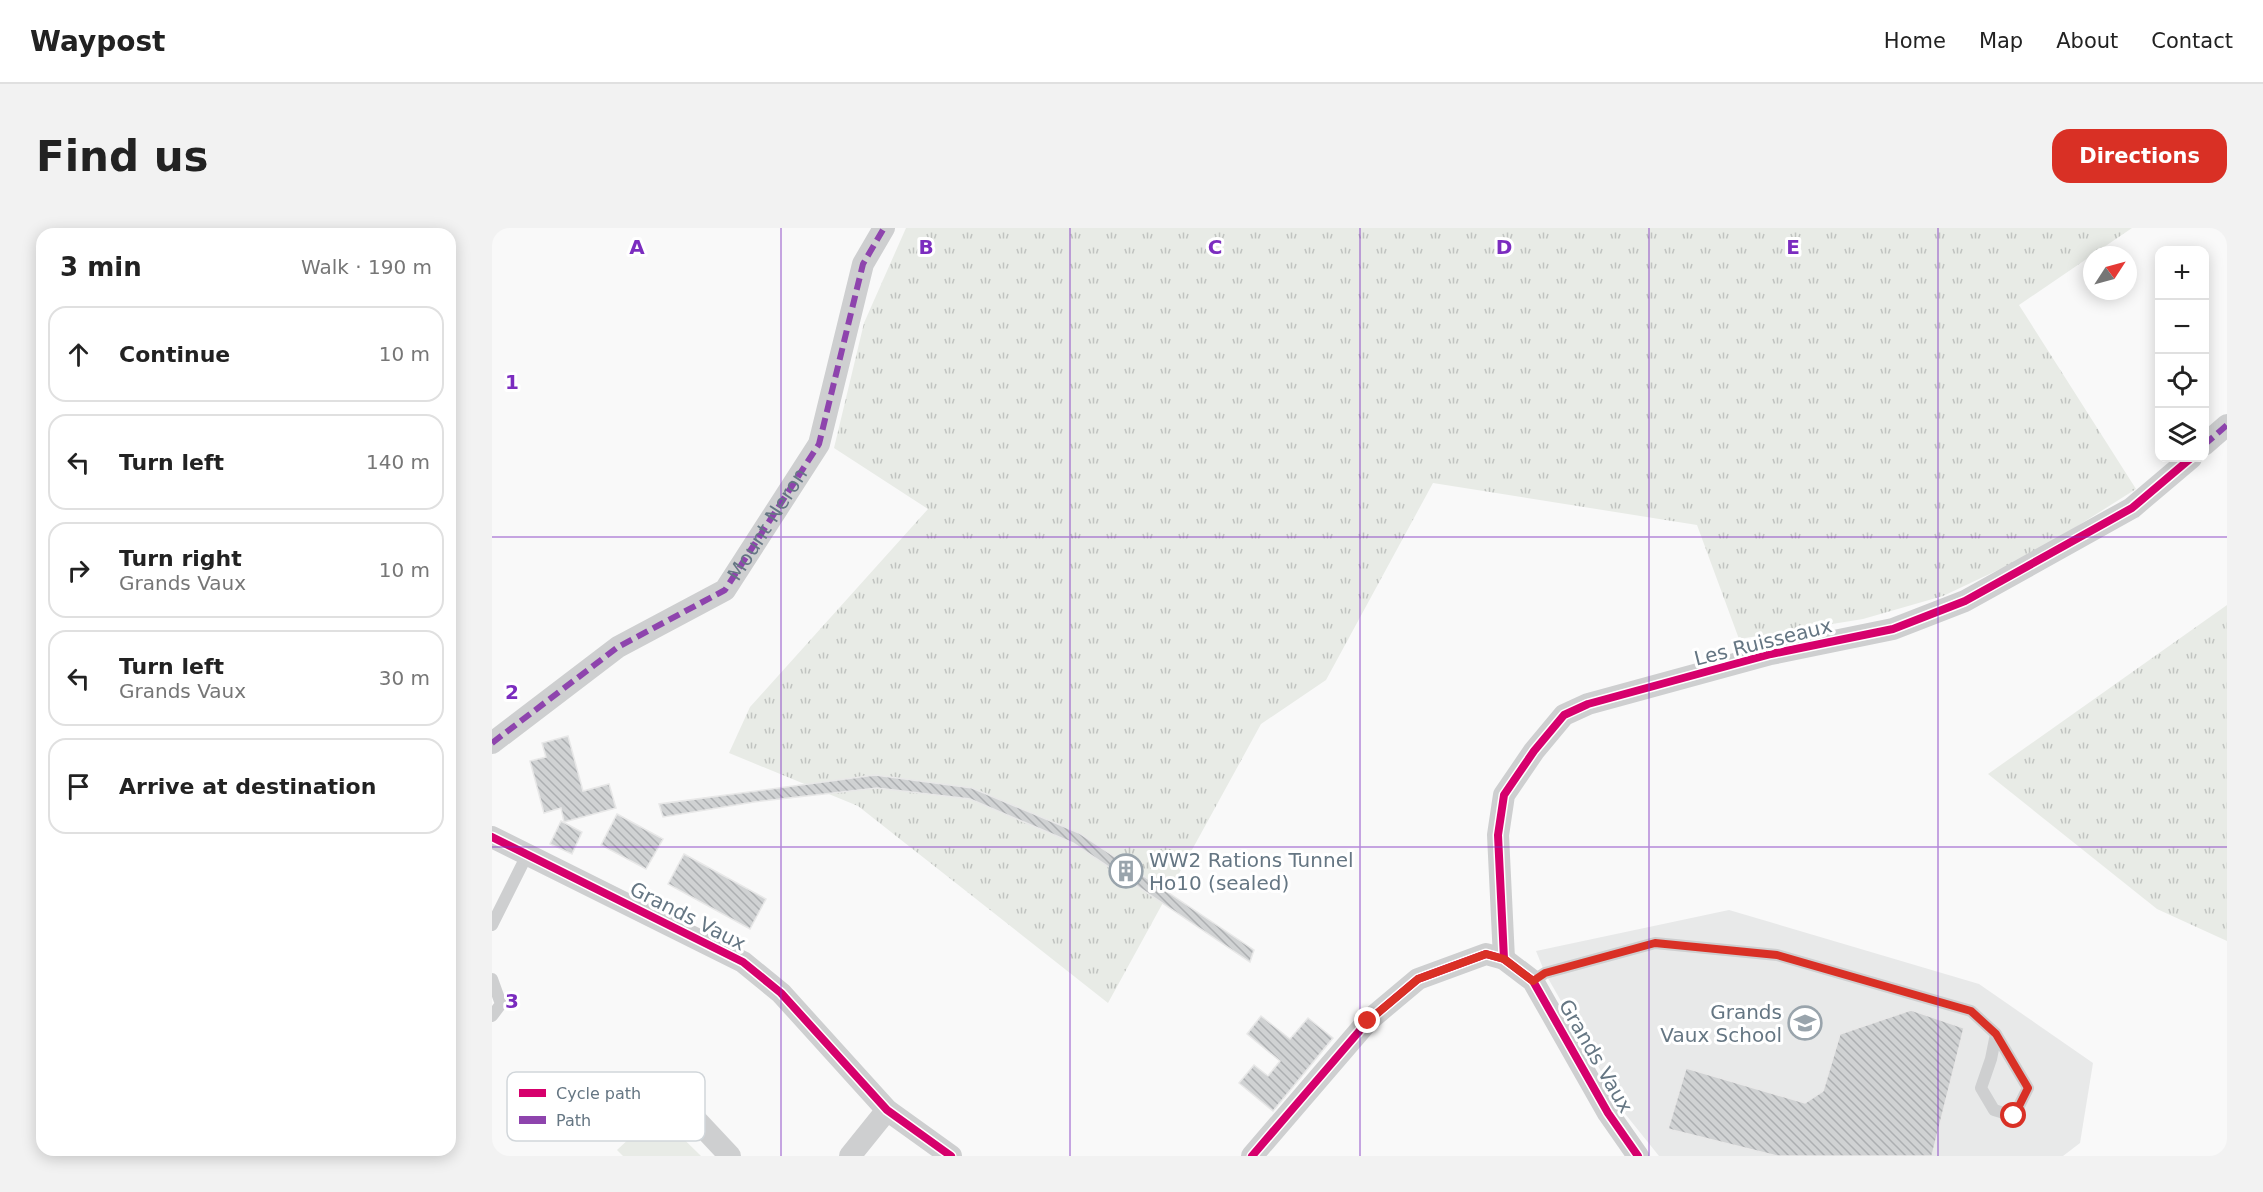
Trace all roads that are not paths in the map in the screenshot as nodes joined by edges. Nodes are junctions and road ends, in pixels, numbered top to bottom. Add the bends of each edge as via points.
1 (884, 228) edge
2 (2227, 425) edge
3 (2209, 441) edge
4 (2186, 462) edge
5 (492, 743) edge
6 (492, 837) edge
7 (527, 855) junction
8 (492, 925) edge
9 (1504, 959) junction
10 (492, 980) edge
11 (1533, 981) junction
12 (492, 1016) edge
13 (1996, 1034) junction
14 (887, 1110) junction
15 (705, 1129) edge
16 (730, 1156) edge
17 (850, 1156) edge
18 (951, 1156) edge
19 (1252, 1156) edge
20 (1638, 1156) edge

1 - 5 street, Mount Neron via 863,264 819,444 725,590 618,646
2 - 3 street
4 - 9 street, Les Ruisseaux via 2132,508 1965,601 1893,629 1770,654 1588,704 1564,715 1533,751 1504,795 1498,835
6 - 7 street, Grands Vaux
7 - 8 lane
7 - 14 street, Grands Vaux via 743,962 781,993
9 - 11 street, Grands Vaux
9 - 19 street via 1486,954 1418,979 1368,1021
10 - 12 lane via 501,1004
11 - 13 lane via 1545,973 1655,943 1777,955 1971,1011
11 - 20 street, Grands Vaux via 1608,1113
13 - 13 lane via 2028,1088 2014,1116 1994,1110 1980,1088
14 - 17 street
14 - 18 street, Grands Vaux
15 - 16 street

